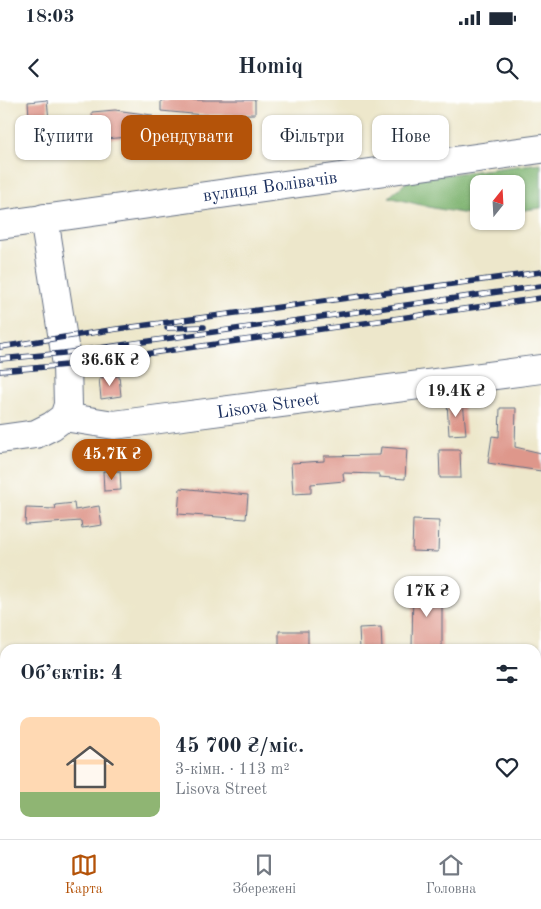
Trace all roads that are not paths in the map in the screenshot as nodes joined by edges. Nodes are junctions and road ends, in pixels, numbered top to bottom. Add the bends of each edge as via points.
1 (541, 149) edge
2 (44, 218) junction
3 (0, 225) edge
4 (541, 368) edge
5 (64, 417) junction
6 (0, 439) edge

1 - 2 street, вулиця Волівачів
2 - 3 street, вулиця Волівачів
2 - 5 street via 67,365 68,405
4 - 5 street, Lisova Street via 114,425
5 - 6 street via 36,434

